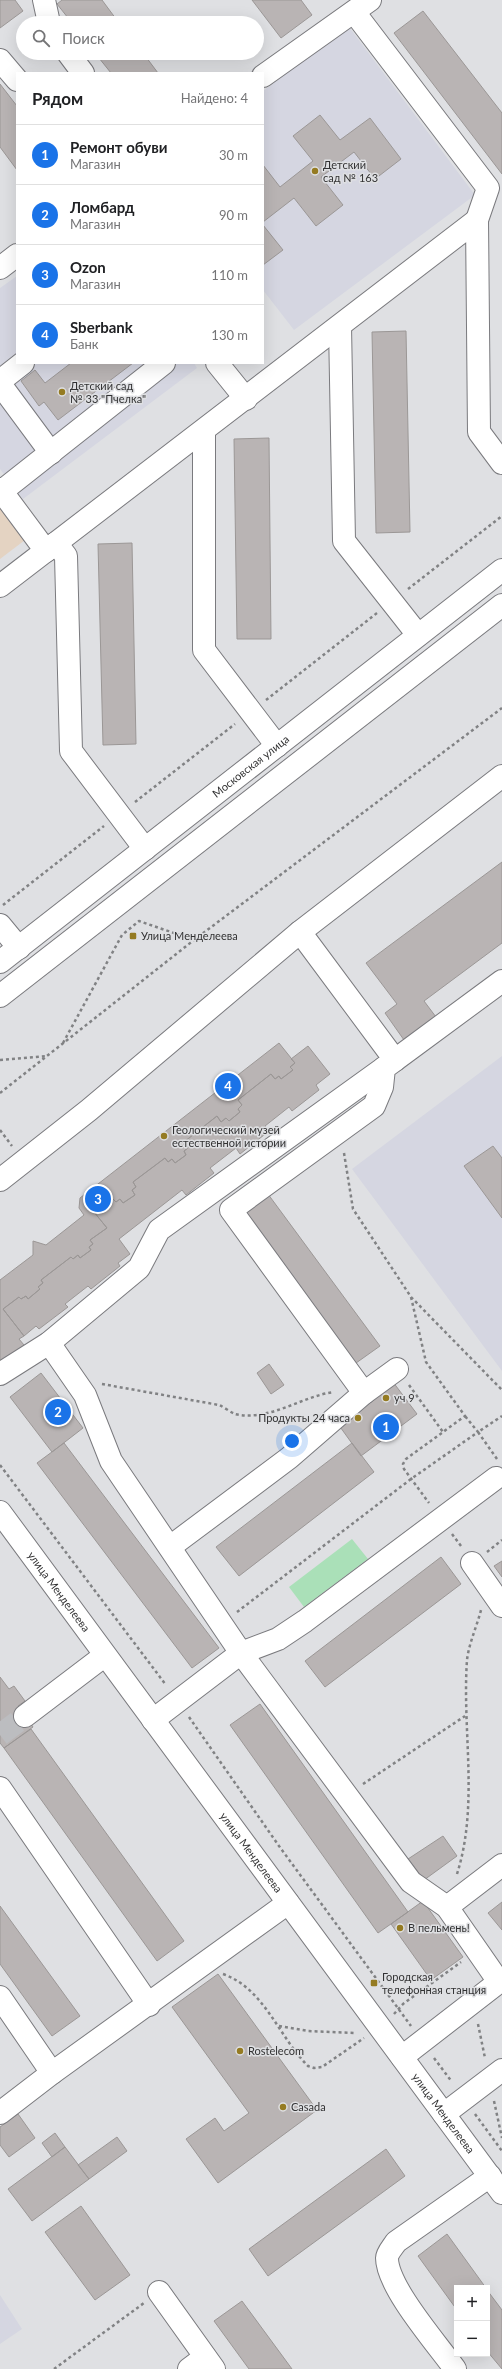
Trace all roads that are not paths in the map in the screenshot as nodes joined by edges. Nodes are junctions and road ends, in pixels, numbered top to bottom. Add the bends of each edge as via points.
1 (44, 0) edge
2 (362, 6) edge
3 (47, 16) edge
4 (0, 60) edge
5 (73, 60) edge
6 (82, 72) edge
7 (264, 75) edge
8 (16, 79) edge
9 (477, 220) junction
10 (16, 256) edge
11 (0, 268) edge
12 (340, 326) junction
13 (23, 364) edge
14 (163, 364) edge
15 (218, 364) edge
16 (0, 383) edge
17 (246, 399) junction
18 (204, 432) junction
19 (51, 453) junction
20 (502, 463) edge
21 (1, 490) edge
22 (51, 547) junction
23 (502, 570) edge
24 (0, 586) edge
25 (502, 605) edge
26 (418, 636) junction
27 (277, 746) junction
28 (502, 776) edge
29 (145, 849) junction
30 (0, 925) edge
31 (300, 932) junction
32 (19, 948) junction
33 (0, 962) edge
34 (502, 981) edge
35 (0, 996) edge
36 (390, 1064) junction
37 (0, 1180) edge
38 (216, 1188) junction
39 (231, 1210) junction
40 (49, 1342) junction
41 (397, 1368) road end
42 (0, 1374) edge
43 (364, 1393) junction
44 (497, 1469) road end
45 (0, 1512) edge
46 (170, 1547) junction
47 (472, 1563) road end
48 (502, 1606) edge
49 (241, 1653) junction
50 (104, 1656) junction
51 (25, 1716) tunnel mouth
52 (153, 1720) junction
53 (0, 1788) edge
54 (502, 1865) edge
55 (288, 1903) junction
56 (447, 1907) junction
57 (0, 1997) edge
58 (149, 2005) junction
59 (402, 2057) junction
60 (502, 2070) edge
61 (52, 2073) junction
62 (3, 2105) edge
63 (444, 2114) junction
64 (496, 2185) edge
65 (159, 2292) road end
66 (202, 2365) edge
67 (455, 2369) edge

1 - 3 main road
2 - 7 main road
2 - 9 main road via 488,188
4 - 8 main road
5 - 6 main road
9 - 12 main road
9 - 20 main road via 479,432
10 - 11 main road
12 - 17 main road
12 - 26 main road via 344,541
13 - 16 main road
14 - 19 main road
15 - 17 main road
16 - 19 main road
17 - 18 main road
18 - 22 main road
18 - 27 main road via 204,650
19 - 21 main road
21 - 22 main road
22 - 24 main road
22 - 29 main road via 66,556 71,751
23 - 26 main road, Московская улица
25 - 35 main road
26 - 27 main road, Московская улица
27 - 29 main road, Московская улица
28 - 31 main road
29 - 32 main road, Московская улица
30 - 32 main road
31 - 36 main road
31 - 37 main road via 89,1110
32 - 33 main road, Московская улица
34 - 36 main road
36 - 38 main road
36 - 39 main road via 374,1106
38 - 39 main road
38 - 40 main road via 159,1230 139,1268
39 - 43 main road
40 - 42 main road
40 - 46 main road via 85,1395 111,1461
41 - 43 main road
43 - 46 main road via 289,1458
44 - 49 main road via 441,1519 305,1621 278,1639
45 - 50 main road, улица Менделеева
46 - 49 main road
47 - 48 main road
49 - 52 main road
49 - 56 main road via 411,1882
50 - 51 main road
50 - 52 main road, улица Менделеева
52 - 55 main road, улица Менделеева
53 - 58 main road
54 - 56 main road
55 - 58 main road
55 - 59 main road, улица Менделеева
56 - 59 main road via 499,1982
57 - 61 main road
58 - 61 main road
59 - 63 main road, улица Менделеева
60 - 63 main road
61 - 62 main road
63 - 64 main road, улица Менделеева
64 - 67 main road via 396,2242 387,2256 389,2273 398,2291
65 - 66 main road

